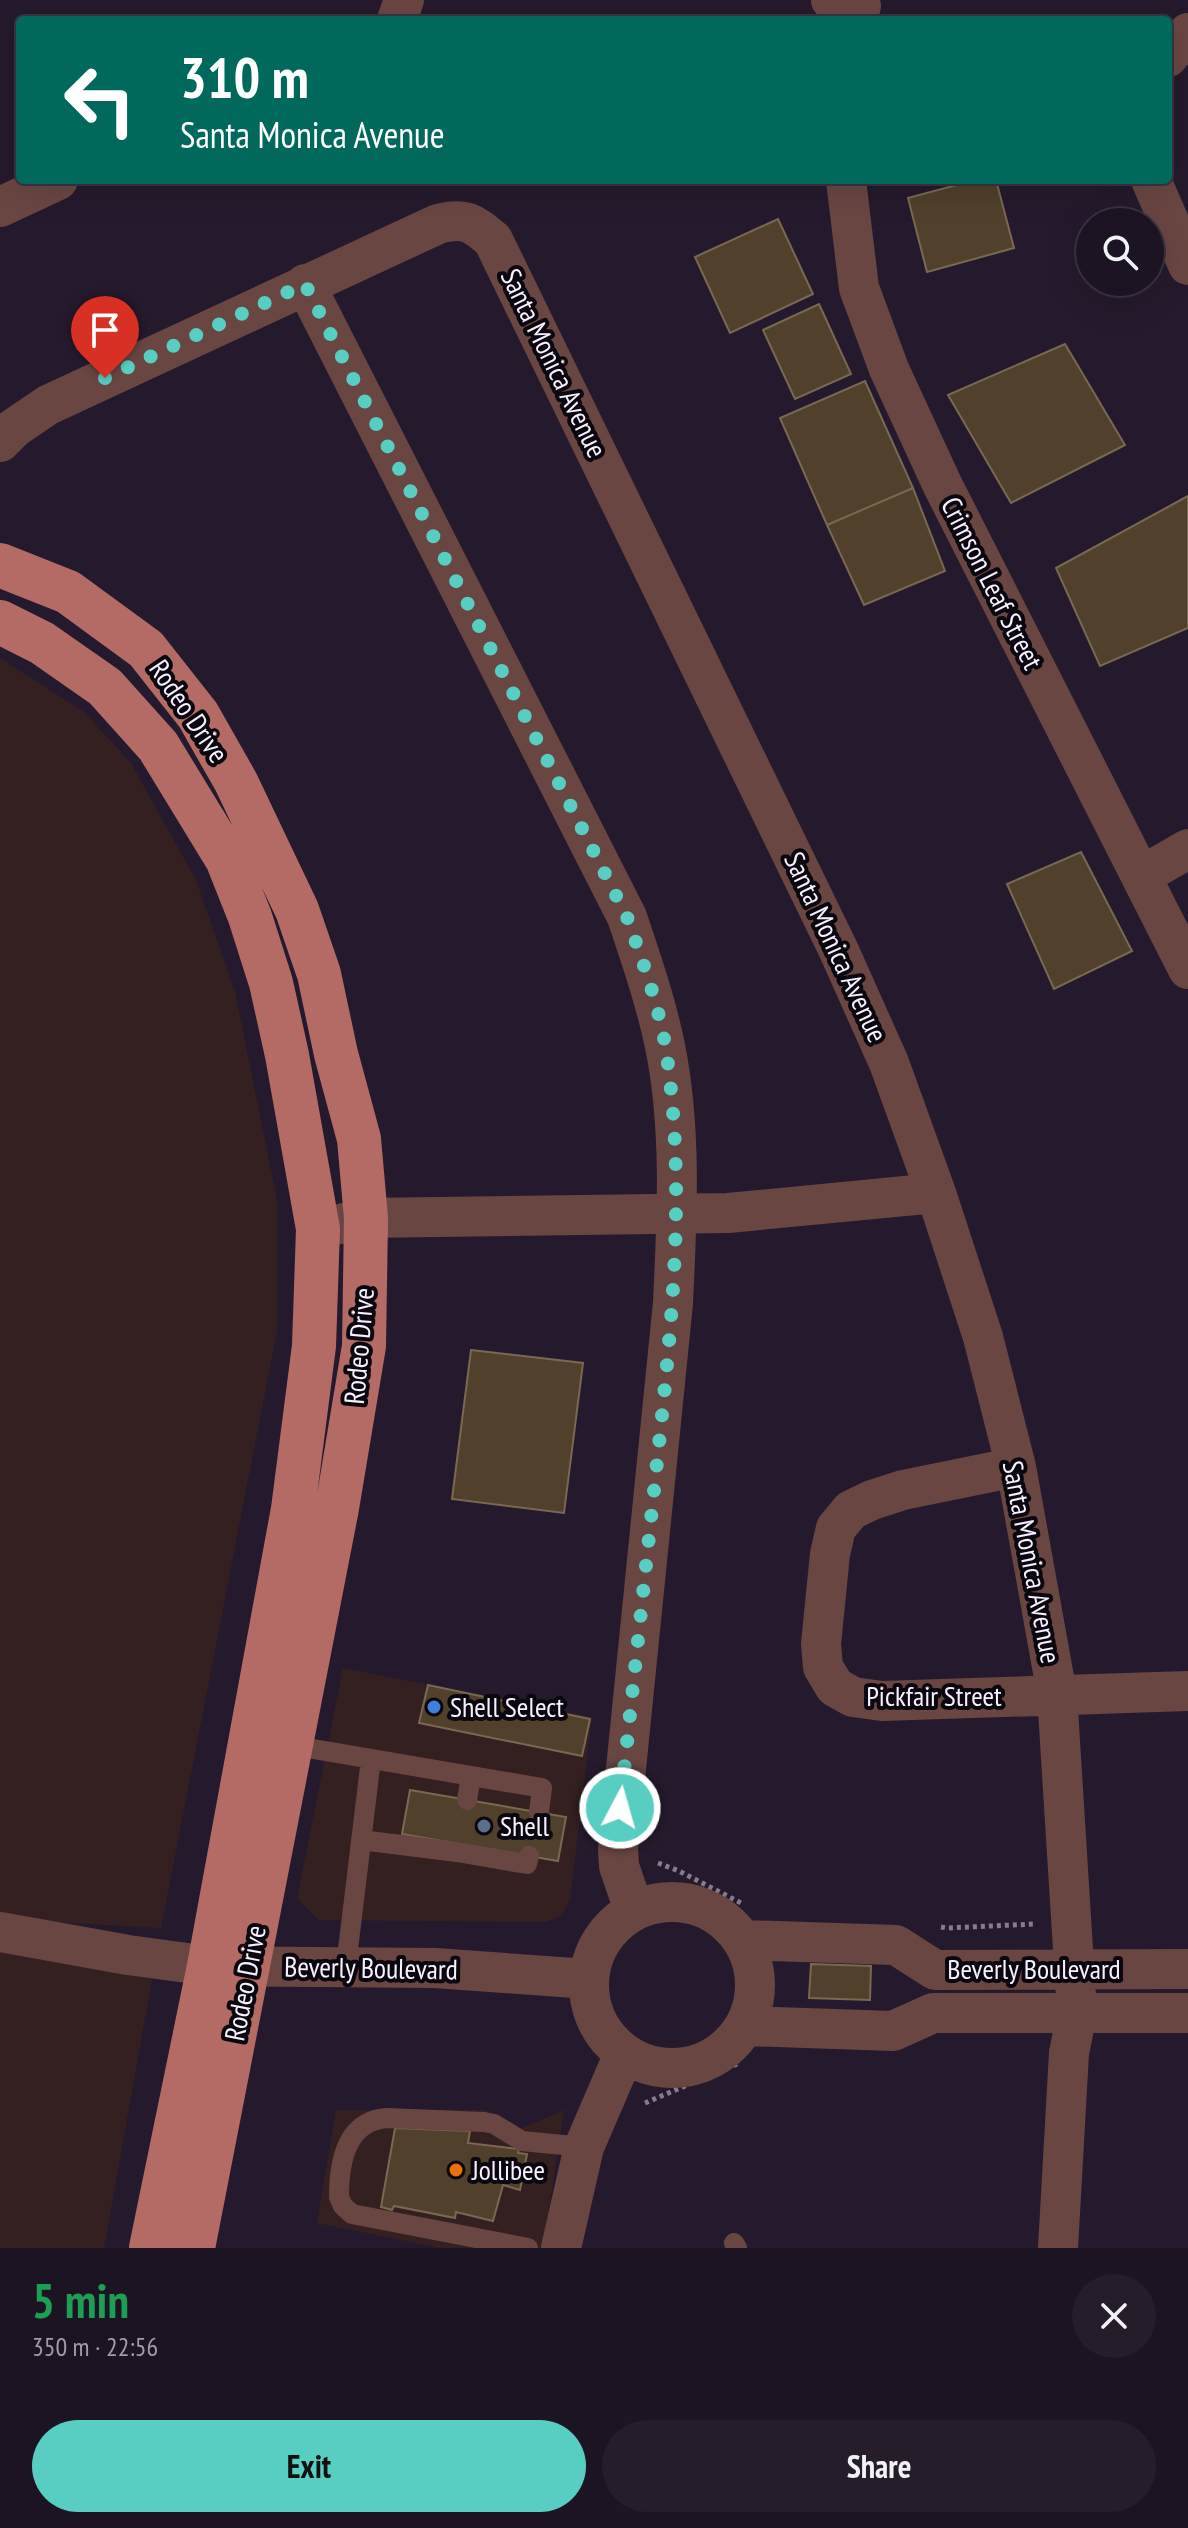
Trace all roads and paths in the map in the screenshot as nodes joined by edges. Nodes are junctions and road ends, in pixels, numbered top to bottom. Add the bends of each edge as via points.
1 (1188, 33) edge
2 (1172, 52) edge
3 (49, 184) edge
4 (846, 184) edge
5 (1153, 184) edge
6 (0, 207) edge
7 (1188, 265) edge
8 (305, 284) junction
9 (0, 442) edge
10 (0, 565) edge
11 (0, 622) edge
12 (1188, 849) edge
13 (1141, 876) junction
14 (1188, 969) edge
15 (936, 1193) junction
16 (678, 1214) junction
17 (366, 1218) junction
18 (318, 1229) junction
19 (1016, 1467) junction
20 (1188, 1691) edge
21 (1057, 1694) junction
22 (290, 1745) junction
23 (371, 1759) junction
24 (471, 1776) junction
25 (467, 1800) dead end
26 (539, 1812) dead end
27 (361, 1840) junction
28 (618, 1848) junction
29 (529, 1856) dead end
30 (634, 1910) junction
31 (1072, 1922) junction
32 (747, 1924) junction
33 (933, 1924) dead end
34 (0, 1932) edge
35 (229, 1966) junction
36 (346, 1966) junction
37 (1075, 1969) junction
38 (1188, 1969) edge
39 (588, 1979) junction
40 (1077, 2013) junction
41 (1188, 2013) edge
42 (743, 2044) junction
43 (624, 2054) junction
44 (600, 2108) junction
45 (584, 2147) junction
46 (151, 2248) edge
47 (193, 2248) edge
48 (528, 2248) edge
49 (561, 2248) edge
50 (1058, 2248) edge

1 - 2 street
3 - 6 street
4 - 13 street, Crimson Leaf Street via 859,288 889,369
5 - 7 street
8 - 9 street, Santa Monica Avenue via 48,405
8 - 15 street, Santa Monica Avenue via 456,219 474,224 493,240 839,951 889,1063
8 - 16 street via 627,917 665,1048
10 - 17 main road, Rodeo Drive via 68,592 146,649 198,715 221,755 297,910 319,974 359,1139
11 - 18 main road, Rodeo Drive via 42,643 105,687 158,746 227,859 271,983
12 - 13 street
13 - 14 street, Crimson Leaf Street
15 - 16 street
15 - 19 street, Santa Monica Avenue via 983,1337
16 - 17 street
16 - 28 street
17 - 18 street
17 - 22 main road, Rodeo Drive via 364,1346
18 - 35 main road, Rodeo Drive via 314,1346
19 - 21 street, Santa Monica Avenue
19 - 21 street, Pickfair Street via 903,1490 851,1510 836,1528 830,1554 823,1667 835,1687 853,1697 882,1701
20 - 21 street, Pickfair Street
21 - 31 street, Santa Monica Avenue
22 - 23 lane
22 - 35 main road, Rodeo Drive
23 - 24 lane
23 - 27 lane
24 - 25 lane
24 - 26 lane via 542,1788
27 - 29 lane via 458,1848 527,1864
27 - 36 lane
28 - 30 street
28 - 32 path via 679,1871
30 - 32 street via 658,1902 683,1902 728,1922
30 - 39 street via 602,1939
31 - 33 path via 947,1928
31 - 37 street, Santa Monica Avenue
32 - 37 street, Beverly Boulevard via 896,1945 935,1970
32 - 42 street via 755,1974
34 - 35 street, Beverly Boulevard
35 - 36 street, Beverly Boulevard
35 - 46 main road, Rodeo Drive
35 - 47 main road, Rodeo Drive
36 - 39 street, Beverly Boulevard
37 - 38 street, Beverly Boulevard
37 - 40 street, Santa Monica Avenue
39 - 43 street via 596,2021
40 - 41 street, Beverly Boulevard
40 - 42 street, Beverly Boulevard via 933,2013 893,2031
40 - 50 street, Santa Monica Avenue via 1069,2053
42 - 43 street via 733,2042 700,2064 681,2068 661,2068
42 - 44 path via 639,2106
43 - 44 street
44 - 45 street
45 - 48 lane via 522,2141 484,2122 387,2118 365,2124 349,2138 339,2197 352,2214
45 - 49 street

